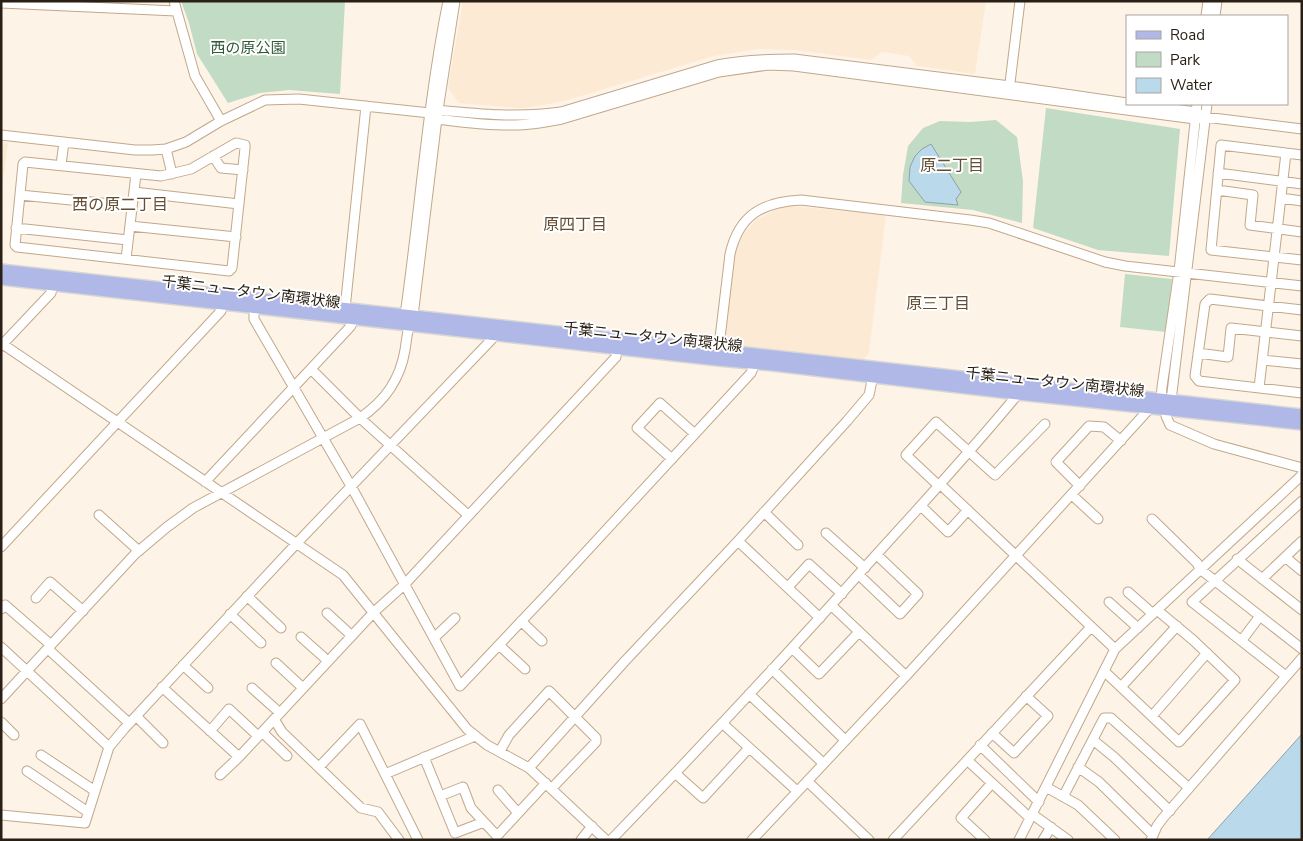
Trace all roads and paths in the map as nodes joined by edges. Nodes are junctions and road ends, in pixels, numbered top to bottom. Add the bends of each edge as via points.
1 (174, 1) edge
2 (448, 1) edge
3 (456, 1) edge
4 (1020, 1) edge
5 (1208, 1) edge
6 (1217, 1) edge
7 (1, 3) edge
8 (176, 11) junction
9 (1206, 15) edge
10 (1215, 15) edge
11 (1009, 90) junction
12 (1126, 102) edge
13 (1126, 104) edge
14 (1136, 105) edge
15 (1143, 105) edge
16 (1207, 105) edge
17 (366, 106) junction
18 (1196, 112) edge
19 (435, 114) junction
20 (1205, 117) junction
21 (221, 121) junction
22 (1302, 129) edge
23 (1, 135) edge
24 (64, 142) junction
25 (166, 149) junction
26 (1286, 153) junction
27 (1302, 155) edge
28 (213, 156) junction
29 (61, 165) junction
30 (243, 170) junction
31 (136, 174) junction
32 (172, 174) junction
33 (1218, 174) junction
34 (1282, 182) junction
35 (1302, 184) edge
36 (1217, 190) junction
37 (134, 192) junction
38 (20, 195) junction
39 (1281, 198) junction
40 (1302, 201) edge
41 (239, 204) junction
42 (132, 206) junction
43 (130, 226) junction
44 (16, 228) junction
45 (1277, 230) junction
46 (1302, 232) edge
47 (236, 237) junction
48 (128, 240) junction
49 (1274, 258) junction
50 (126, 260) junction
51 (1302, 260) edge
52 (1, 270) edge
53 (1183, 272) junction
54 (1, 279) edge
55 (1271, 279) junction
56 (53, 284) junction
57 (1302, 286) edge
58 (223, 303) junction
59 (1268, 306) junction
60 (254, 307) junction
61 (345, 309) junction
62 (1302, 310) edge
63 (354, 318) junction
64 (409, 319) junction
65 (1266, 332) junction
66 (493, 334) junction
67 (1302, 336) edge
68 (2, 344) edge
69 (618, 348) junction
70 (1198, 353) junction
71 (718, 355) junction
72 (1263, 360) junction
73 (755, 363) junction
74 (1302, 364) edge
75 (312, 369) junction
76 (874, 373) junction
77 (293, 388) junction
78 (1260, 388) junction
79 (1302, 393) edge
80 (1018, 394) junction
81 (1166, 403) junction
82 (1151, 407) junction
83 (1302, 415) edge
84 (360, 418) junction
85 (117, 422) junction
86 (1045, 424) dead end
87 (1302, 424) edge
88 (695, 434) junction
89 (322, 438) junction
90 (1121, 441) junction
91 (391, 446) junction
92 (970, 452) junction
93 (672, 459) junction
94 (1302, 468) edge
95 (1302, 475) edge
96 (205, 482) junction
97 (940, 485) junction
98 (351, 486) junction
99 (1080, 486) junction
100 (222, 494) junction
101 (1072, 495) junction
102 (1302, 501) edge
103 (921, 506) junction
104 (968, 510) junction
105 (764, 512) junction
106 (99, 515) dead end
107 (468, 515) junction
108 (1098, 519) dead end
109 (1152, 519) dead end
110 (826, 533) dead end
111 (738, 541) junction
112 (1302, 541) edge
113 (296, 544) junction
114 (798, 545) dead end
115 (1, 547) edge
116 (138, 551) junction
117 (877, 555) junction
118 (1017, 555) junction
119 (1285, 557) junction
120 (1237, 560) junction
121 (1200, 569) junction
122 (862, 571) junction
123 (1302, 571) edge
124 (1262, 579) junction
125 (1214, 581) junction
126 (404, 585) junction
127 (788, 587) junction
128 (1128, 592) dead end
129 (842, 594) junction
130 (246, 596) junction
131 (36, 598) dead end
132 (1109, 602) dead end
133 (832, 606) junction
134 (1, 609) edge
135 (1302, 610) edge
136 (83, 611) junction
137 (374, 612) junction
138 (1155, 612) junction
139 (327, 613) dead end
140 (230, 614) junction
141 (1260, 616) junction
142 (455, 618) dead end
143 (820, 618) junction
144 (521, 622) junction
145 (1177, 626) junction
146 (1091, 627) junction
147 (281, 628) dead end
148 (1138, 628) junction
149 (859, 632) junction
150 (352, 636) junction
151 (302, 637) dead end
152 (434, 638) junction
153 (1242, 640) junction
154 (542, 641) dead end
155 (261, 643) dead end
156 (498, 645) junction
157 (1, 647) edge
158 (49, 647) junction
159 (792, 648) junction
160 (1115, 649) junction
161 (1302, 649) edge
162 (1207, 653) junction
163 (1302, 658) edge
164 (328, 661) junction
165 (276, 663) dead end
166 (183, 665) junction
167 (525, 669) dead end
168 (772, 669) junction
169 (27, 671) junction
170 (1104, 671) junction
171 (906, 676) junction
172 (1286, 676) junction
173 (162, 687) junction
174 (1122, 687) junction
175 (208, 688) dead end
176 (252, 688) dead end
177 (303, 688) junction
178 (749, 694) junction
179 (1026, 696) junction
180 (1, 699) edge
181 (1152, 715) junction
182 (136, 716) junction
183 (277, 716) junction
184 (576, 716) junction
185 (1, 722) edge
186 (129, 723) junction
187 (722, 724) junction
188 (210, 731) junction
189 (992, 733) junction
190 (260, 734) junction
191 (14, 735) dead end
192 (475, 736) junction
193 (845, 740) junction
194 (1093, 740) junction
195 (163, 743) dead end
196 (980, 746) junction
197 (109, 747) junction
198 (749, 748) junction
199 (500, 751) junction
200 (41, 755) dead end
201 (287, 756) dead end
202 (239, 757) junction
203 (424, 758) junction
204 (967, 760) junction
205 (823, 763) junction
206 (318, 767) junction
207 (529, 768) junction
208 (1078, 768) junction
209 (27, 771) dead end
210 (675, 773) junction
211 (385, 774) junction
212 (220, 775) dead end
213 (806, 781) junction
214 (992, 783) junction
215 (549, 786) junction
216 (1046, 787) junction
217 (1189, 788) junction
218 (498, 790) dead end
219 (95, 791) junction
220 (797, 791) junction
221 (1064, 795) junction
222 (440, 796) junction
223 (1039, 802) junction
224 (1170, 810) junction
225 (88, 812) junction
226 (518, 813) junction
227 (1, 816) edge
228 (1031, 816) junction
229 (484, 822) junction
230 (592, 826) junction
231 (1051, 827) junction
232 (1152, 837) edge
233 (399, 840) edge
234 (418, 840) edge
235 (581, 840) edge
236 (606, 840) edge
237 (611, 840) edge
238 (752, 840) edge
239 (869, 840) edge
240 (893, 840) edge
241 (985, 840) edge
242 (1019, 840) edge
243 (1043, 840) edge
244 (1068, 840) edge
245 (1115, 840) edge

1 - 8 street
2 - 19 street via 440,42
3 - 19 street
4 - 11 street
5 - 9 street
6 - 10 street
7 - 8 street
8 - 21 street via 195,76
11 - 12 street
11 - 13 street
11 - 19 street via 768,58 717,65 561,112 510,116
14 - 18 street
15 - 18 street
16 - 20 street
17 - 19 street
17 - 21 street via 275,98 258,102
17 - 61 street
18 - 20 street
18 - 53 street
19 - 64 street
20 - 22 street
20 - 53 street
21 - 25 street via 186,142
23 - 24 street
24 - 25 street via 135,150
24 - 29 street
25 - 32 street
26 - 27 street
26 - 33 street via 1221,145
26 - 34 street
28 - 30 street via 221,168
28 - 30 street via 236,143 243,144 246,148
28 - 32 street via 191,169
29 - 31 street
29 - 38 street via 25,162
30 - 41 street
31 - 32 street
31 - 37 street
33 - 34 street
33 - 36 street
34 - 35 street
34 - 39 street
36 - 45 street via 1253,195 1250,225
36 - 49 street via 1212,250
37 - 41 street
37 - 42 street
38 - 42 street
38 - 44 street
39 - 40 street
39 - 45 street
41 - 47 street
42 - 43 street
43 - 47 street
43 - 48 street
44 - 48 street
44 - 50 street via 17,247
45 - 46 street
45 - 49 street
47 - 50 street via 229,271
48 - 50 street
49 - 51 street
49 - 55 street
52 - 61 main road, 千葉ニュータウン南環状線
53 - 55 street
53 - 71 street via 1105,262 989,223 800,200 780,201 749,217 733,241
53 - 81 street
54 - 56 main road, 千葉ニュータウン南環状線
55 - 57 street
55 - 59 street
56 - 58 main road, 千葉ニュータウン南環状線
56 - 68 street via 51,293
58 - 60 main road, 千葉ニュータウン南環状線
58 - 85 street via 221,311
59 - 62 street
59 - 65 street
59 - 70 street via 1210,299 1205,304
60 - 63 main road, 千葉ニュータウン南環状線
60 - 77 street via 254,319
61 - 64 main road, 千葉ニュータウン南環状線
63 - 64 main road, 千葉ニュータウン南環状線
63 - 75 street via 350,327
64 - 66 main road, 千葉ニュータウン南環状線
64 - 71 main road, 千葉ニュータウン南環状線
64 - 84 street via 405,352 394,384 378,404
65 - 67 street
65 - 70 street via 1231,328 1228,357
65 - 72 street
66 - 69 main road, 千葉ニュータウン南環状線
66 - 91 street
68 - 85 street
69 - 71 main road, 千葉ニュータウン南環状線
69 - 107 street via 616,356
70 - 78 street via 1195,376 1199,381
71 - 73 main road, 千葉ニュータウン南環状線
71 - 76 main road, 千葉ニュータウン南環状線
72 - 74 street
72 - 78 street
73 - 76 main road, 千葉ニュータウン南環状線
73 - 88 street via 751,373
75 - 77 street
75 - 84 street
76 - 80 main road, 千葉ニュータウン南環状線
76 - 81 main road, 千葉ニュータウン南環状線
76 - 105 street via 869,395
77 - 89 street
77 - 96 street
78 - 79 street
80 - 82 main road, 千葉ニュータウン南環状線
80 - 92 street
81 - 82 main road, 千葉ニュータウン南環状線
81 - 83 main road, 千葉ニュータウン南環状線
81 - 87 main road, 千葉ニュータウン南環状線
81 - 94 street via 1170,425 1214,444
82 - 90 street
84 - 89 street
84 - 91 street
85 - 96 street
85 - 115 street
86 - 92 street via 995,475
88 - 93 street
88 - 93 street via 660,403 637,428
89 - 98 street
89 - 100 street
90 - 99 street
90 - 99 street via 1104,427 1089,426 1056,462
91 - 98 street
91 - 107 street
92 - 97 street
92 - 97 street via 936,422 906,455
93 - 144 street
95 - 121 street
96 - 100 street
97 - 103 street
97 - 104 street
98 - 113 street
98 - 126 street
99 - 101 street
100 - 113 street
100 - 116 street via 193,508
101 - 108 street
101 - 118 street
102 - 120 street
103 - 104 street via 948,532
103 - 117 street
104 - 118 street
105 - 111 street
105 - 114 street
106 - 116 street
107 - 126 street
109 - 121 street
110 - 122 street
111 - 127 street
111 - 184 street
112 - 119 street
113 - 130 street
113 - 137 street via 343,575
116 - 136 street
117 - 122 street
117 - 122 street via 918,594 900,614
118 - 146 street
118 - 171 street
119 - 123 street
119 - 124 street
120 - 124 street
120 - 125 street
121 - 125 street
121 - 138 street
122 - 129 street
124 - 135 street
125 - 141 street
125 - 153 street via 1192,602
126 - 137 street
126 - 152 street
127 - 129 street via 809,564
127 - 143 street
128 - 138 street
129 - 133 street
130 - 140 street
130 - 147 street
131 - 136 street via 50,582
132 - 148 street
133 - 143 street
133 - 149 street
134 - 158 street via 5,605
136 - 158 street
137 - 150 street
137 - 192 street
138 - 145 street
138 - 148 street
139 - 150 street
140 - 155 street
140 - 166 street
141 - 153 street
141 - 161 street
142 - 152 street
143 - 159 street
144 - 154 street
144 - 156 street
145 - 162 street
145 - 174 street
146 - 160 street
146 - 179 street
148 - 160 street
149 - 159 street via 819,674
149 - 171 street
150 - 164 street
151 - 164 street
152 - 156 street via 460,686
153 - 172 street
156 - 167 street
157 - 169 street
158 - 169 street
158 - 186 street
159 - 168 street
160 - 170 street
162 - 181 street
162 - 181 street via 1235,680 1179,742
163 - 172 street
164 - 177 street
165 - 177 street
166 - 173 street
166 - 175 street
168 - 178 street
168 - 193 street
169 - 180 street
169 - 197 street
170 - 174 street
170 - 216 street
171 - 193 street
172 - 217 street
173 - 182 street
173 - 188 street
174 - 181 street
176 - 183 street
177 - 183 street
178 - 187 street
178 - 205 street
179 - 189 street
179 - 189 street via 1048,716 1014,753
182 - 186 street
182 - 195 street
183 - 190 street
183 - 206 street via 282,732
184 - 199 street via 549,691 509,735
184 - 207 street
184 - 215 street via 596,742
185 - 191 street
186 - 197 street
187 - 198 street
187 - 210 street
188 - 190 street via 229,709
188 - 202 street
189 - 196 street
190 - 201 street
190 - 202 street
192 - 199 street
192 - 203 street
193 - 205 street
194 - 208 street
194 - 217 street via 1104,718 1111,718
194 - 224 street
196 - 204 street
196 - 223 street
197 - 219 street
198 - 210 street via 704,798
198 - 220 street
199 - 207 street
200 - 219 street
202 - 212 street
203 - 211 street
203 - 222 street
204 - 214 street
204 - 240 street
205 - 213 street
206 - 211 street via 360,724
206 - 233 street via 362,808 378,812
207 - 215 street
208 - 221 street
208 - 232 street via 1099,782
209 - 225 street
210 - 237 street
211 - 234 street
213 - 220 street
213 - 239 street
214 - 228 street
214 - 241 street via 961,818
215 - 226 street
215 - 230 street
216 - 221 street
216 - 223 street
217 - 224 street
218 - 226 street
219 - 225 street
220 - 238 street
221 - 245 street
222 - 229 street via 463,787 471,808
222 - 229 street via 455,832
223 - 228 street
224 - 232 street
225 - 227 street via 86,823
226 - 229 street via 497,836
228 - 231 street
228 - 242 street
230 - 235 street
230 - 236 street
231 - 243 street
231 - 244 street

